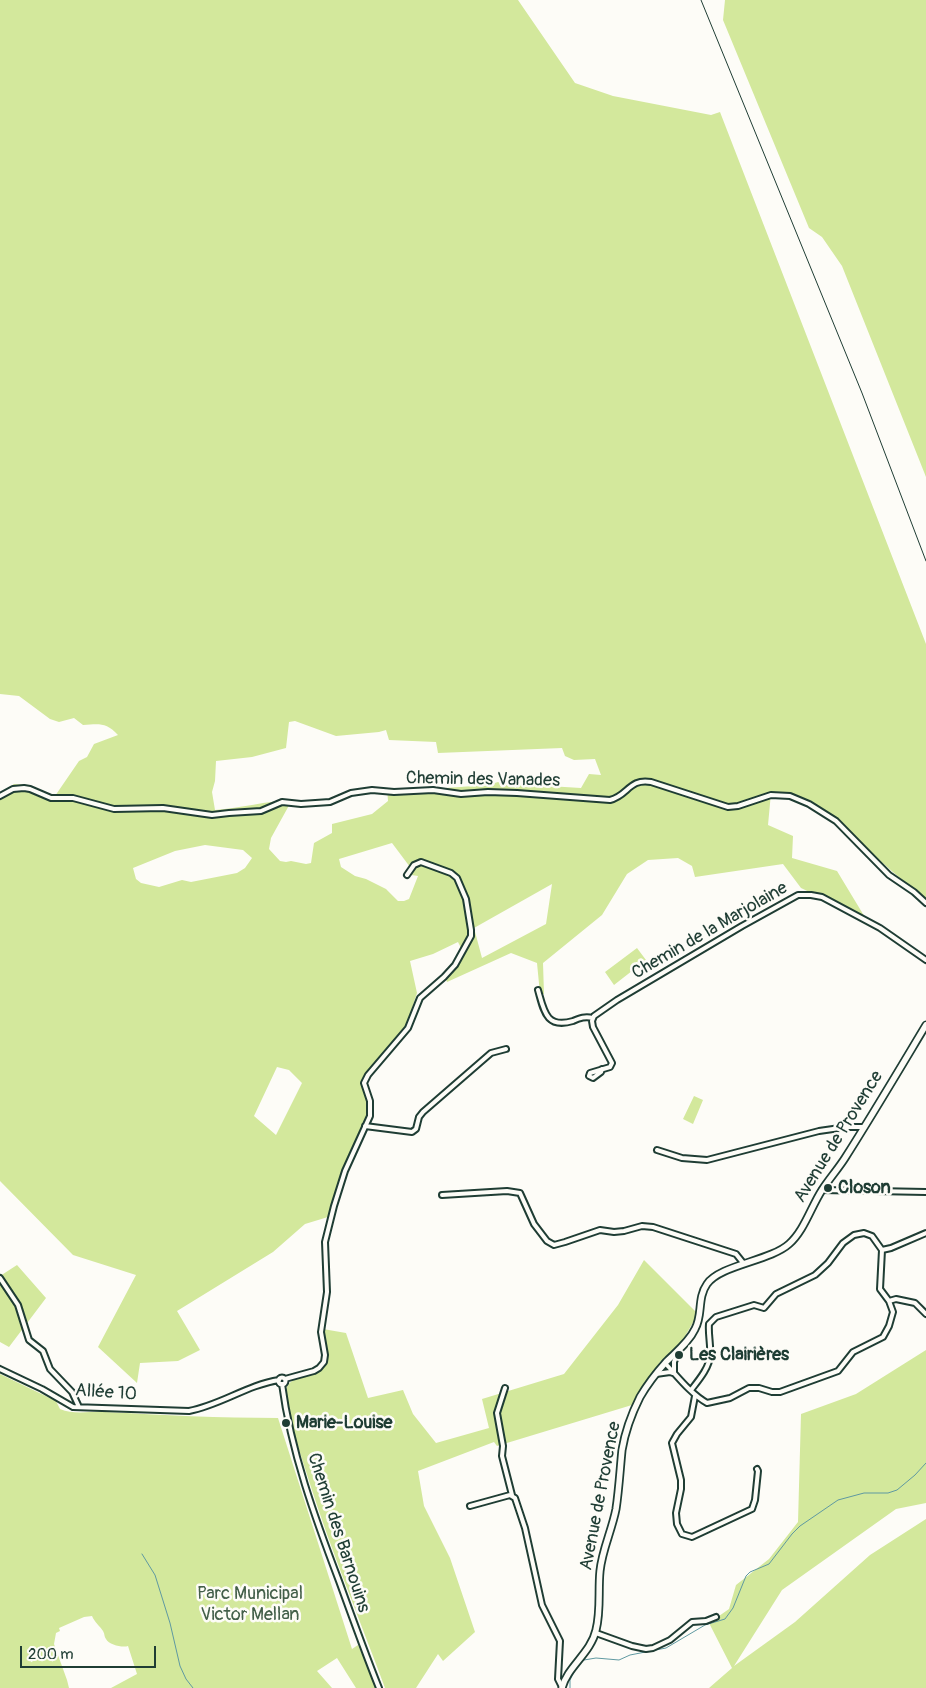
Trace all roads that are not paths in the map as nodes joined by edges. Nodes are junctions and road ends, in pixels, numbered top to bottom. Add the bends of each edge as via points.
1 (0, 796) edge
2 (407, 875) dead end
3 (926, 903) edge
4 (926, 960) edge
5 (538, 990) dead end
6 (593, 1018) junction
7 (926, 1025) edge
8 (506, 1049) dead end
9 (602, 1070) dead end
10 (365, 1126) junction
11 (864, 1127) junction
12 (657, 1150) dead end
13 (822, 1190) junction
14 (926, 1192) edge
15 (442, 1195) dead end
16 (926, 1233) edge
17 (882, 1250) junction
18 (744, 1264) junction
19 (0, 1278) edge
20 (889, 1301) junction
21 (926, 1314) edge
22 (679, 1349) junction
23 (665, 1363) junction
24 (0, 1369) edge
25 (656, 1374) junction
26 (675, 1374) junction
27 (285, 1378) junction
28 (279, 1380) junction
29 (282, 1384) junction
30 (504, 1388) dead end
31 (691, 1390) junction
32 (696, 1396) junction
33 (79, 1407) junction
34 (757, 1469) dead end
35 (512, 1495) junction
36 (470, 1506) dead end
37 (716, 1617) dead end
38 (596, 1633) junction
39 (379, 1688) edge
40 (562, 1688) edge

1 - 3 street, Chemin des Vanades via 13,789 24,788 51,798 73,798 114,809 163,808 212,816 257,812 282,802 330,802 351,793 372,790 488,792 610,800 619,797 636,782 646,781 728,807 771,795 790,796 836,821 889,875
2 - 10 street via 414,865 421,862 455,876 466,899 471,936 455,965 420,998 408,1028 368,1075 364,1083 370,1101 370,1116
4 - 6 street, Chemin de la Marjolaine via 871,924 822,898 798,895 617,1000
5 - 6 street via 547,1016 553,1021 561,1024 584,1017
6 - 9 street via 593,1027 612,1063
7 - 11 street, Avenue de Provence
8 - 10 street via 491,1053 452,1087 419,1117 412,1132
10 - 27 street via 346,1171 327,1234 327,1292 321,1332 324,1362 314,1371
11 - 12 street via 819,1131 707,1160 682,1158
11 - 13 street, Avenue de Provence
13 - 14 street
13 - 18 street, Avenue de Provence via 798,1234 788,1244
15 - 18 street via 520,1193 534,1224 554,1245 600,1230 622,1231 648,1226 736,1254
16 - 17 street
17 - 20 street via 880,1289
17 - 31 street via 872,1236 864,1233 854,1235 815,1275 776,1294 764,1308 754,1305 716,1317 709,1324 711,1356
18 - 22 street, Avenue de Provence via 708,1281 702,1292 695,1329
19 - 33 street via 18,1305 29,1340 43,1351 50,1369 72,1392
20 - 21 street via 896,1299 915,1303
20 - 32 street via 892,1316 883,1337 853,1352 838,1370 780,1392 749,1388 730,1398 707,1403
22 - 23 street, Avenue de Provence
22 - 26 street via 673,1368
23 - 25 street, Avenue de Provence
23 - 26 street
24 - 33 street, Allée 10 via 68,1405
25 - 26 street
25 - 38 street, Avenue de Provence via 641,1396 622,1449 615,1512 600,1570
26 - 31 street
27 - 28 street
27 - 29 street via 286,1382
28 - 29 street, Chemin des Barnouins
28 - 33 street, Allée 10 via 189,1411
29 - 39 street, Chemin des Barnouins via 286,1412 310,1502
30 - 35 street via 497,1413 502,1456
31 - 32 street
32 - 34 street via 691,1417 672,1443 681,1480 676,1513 682,1534 692,1537 752,1509
35 - 36 street
35 - 40 street via 525,1528 542,1605 560,1641 558,1679
37 - 38 street via 692,1622 670,1640 646,1649
38 - 40 street, Avenue de Provence

